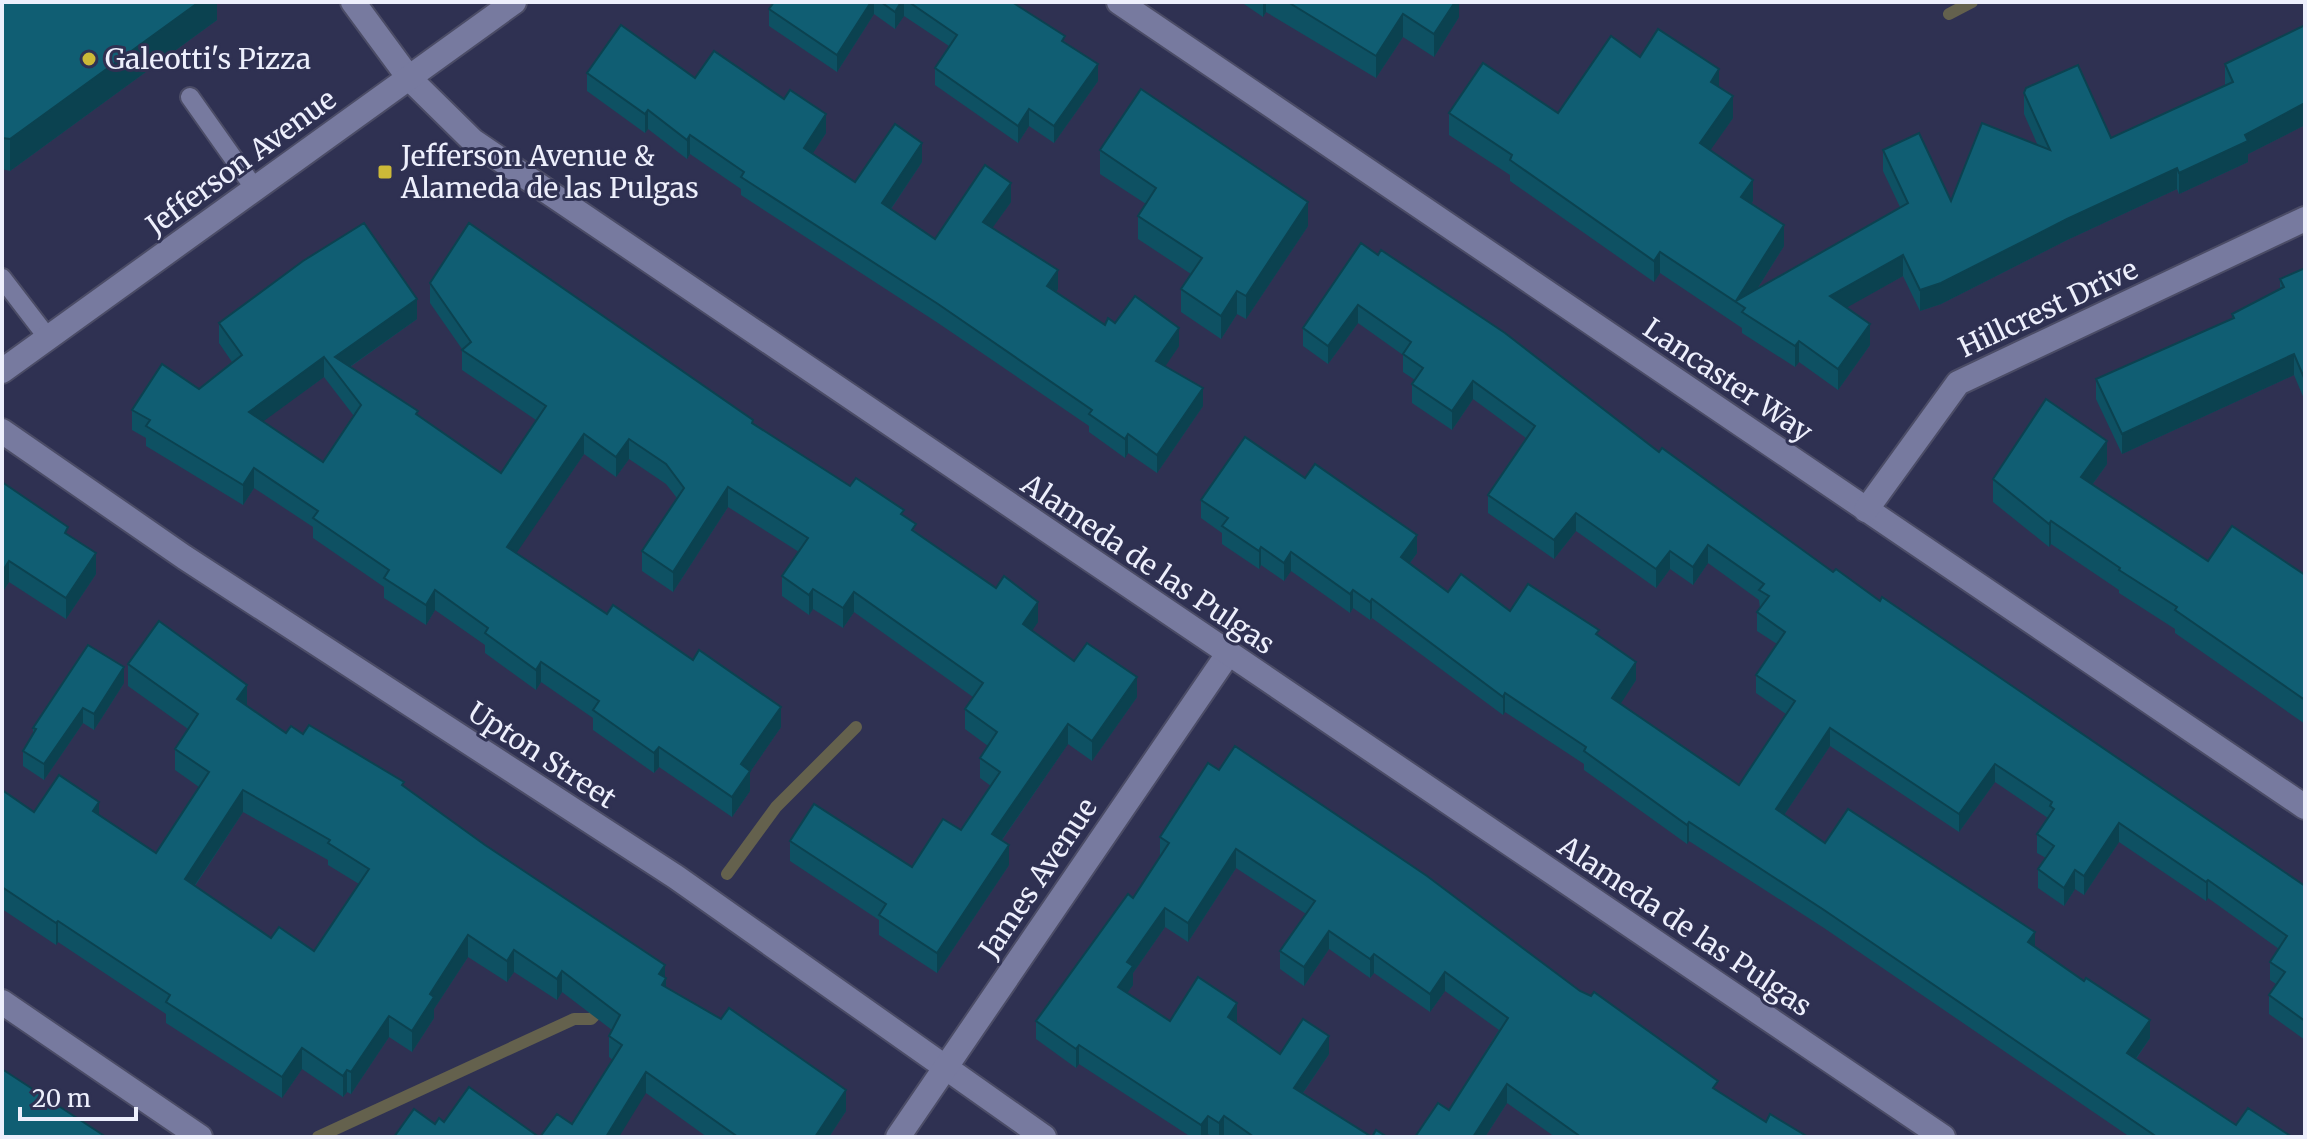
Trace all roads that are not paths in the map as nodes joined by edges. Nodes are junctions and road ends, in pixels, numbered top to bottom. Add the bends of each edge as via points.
1 (353, 2) edge
2 (514, 2) edge
3 (1119, 2) edge
4 (409, 78) junction
5 (190, 97) dead end
6 (255, 189) junction
7 (2305, 219) edge
8 (2, 278) edge
9 (48, 338) junction
10 (2, 371) edge
11 (2, 431) edge
12 (1866, 510) junction
13 (1228, 654) junction
14 (2305, 807) edge
15 (2, 1002) edge
16 (943, 1068) junction
17 (200, 1137) edge
18 (898, 1137) edge
19 (1044, 1137) edge
20 (1943, 1137) edge

1 - 4 street, Alameda de las Pulgas
2 - 4 street, Jefferson Avenue
3 - 12 street, Lancaster Way
4 - 6 street, Jefferson Avenue
4 - 13 street, Alameda de las Pulgas via 473,141
5 - 6 lane
6 - 9 street, Jefferson Avenue
7 - 12 street, Hillcrest Drive via 1958,383
8 - 9 lane
9 - 10 street, Jefferson Avenue
11 - 16 street, Upton Street via 196,566 676,877
12 - 14 street, Lancaster Way
13 - 16 street, James Avenue
13 - 20 street, Alameda de las Pulgas
15 - 17 street
16 - 18 street, James Avenue
16 - 19 street, Upton Street

